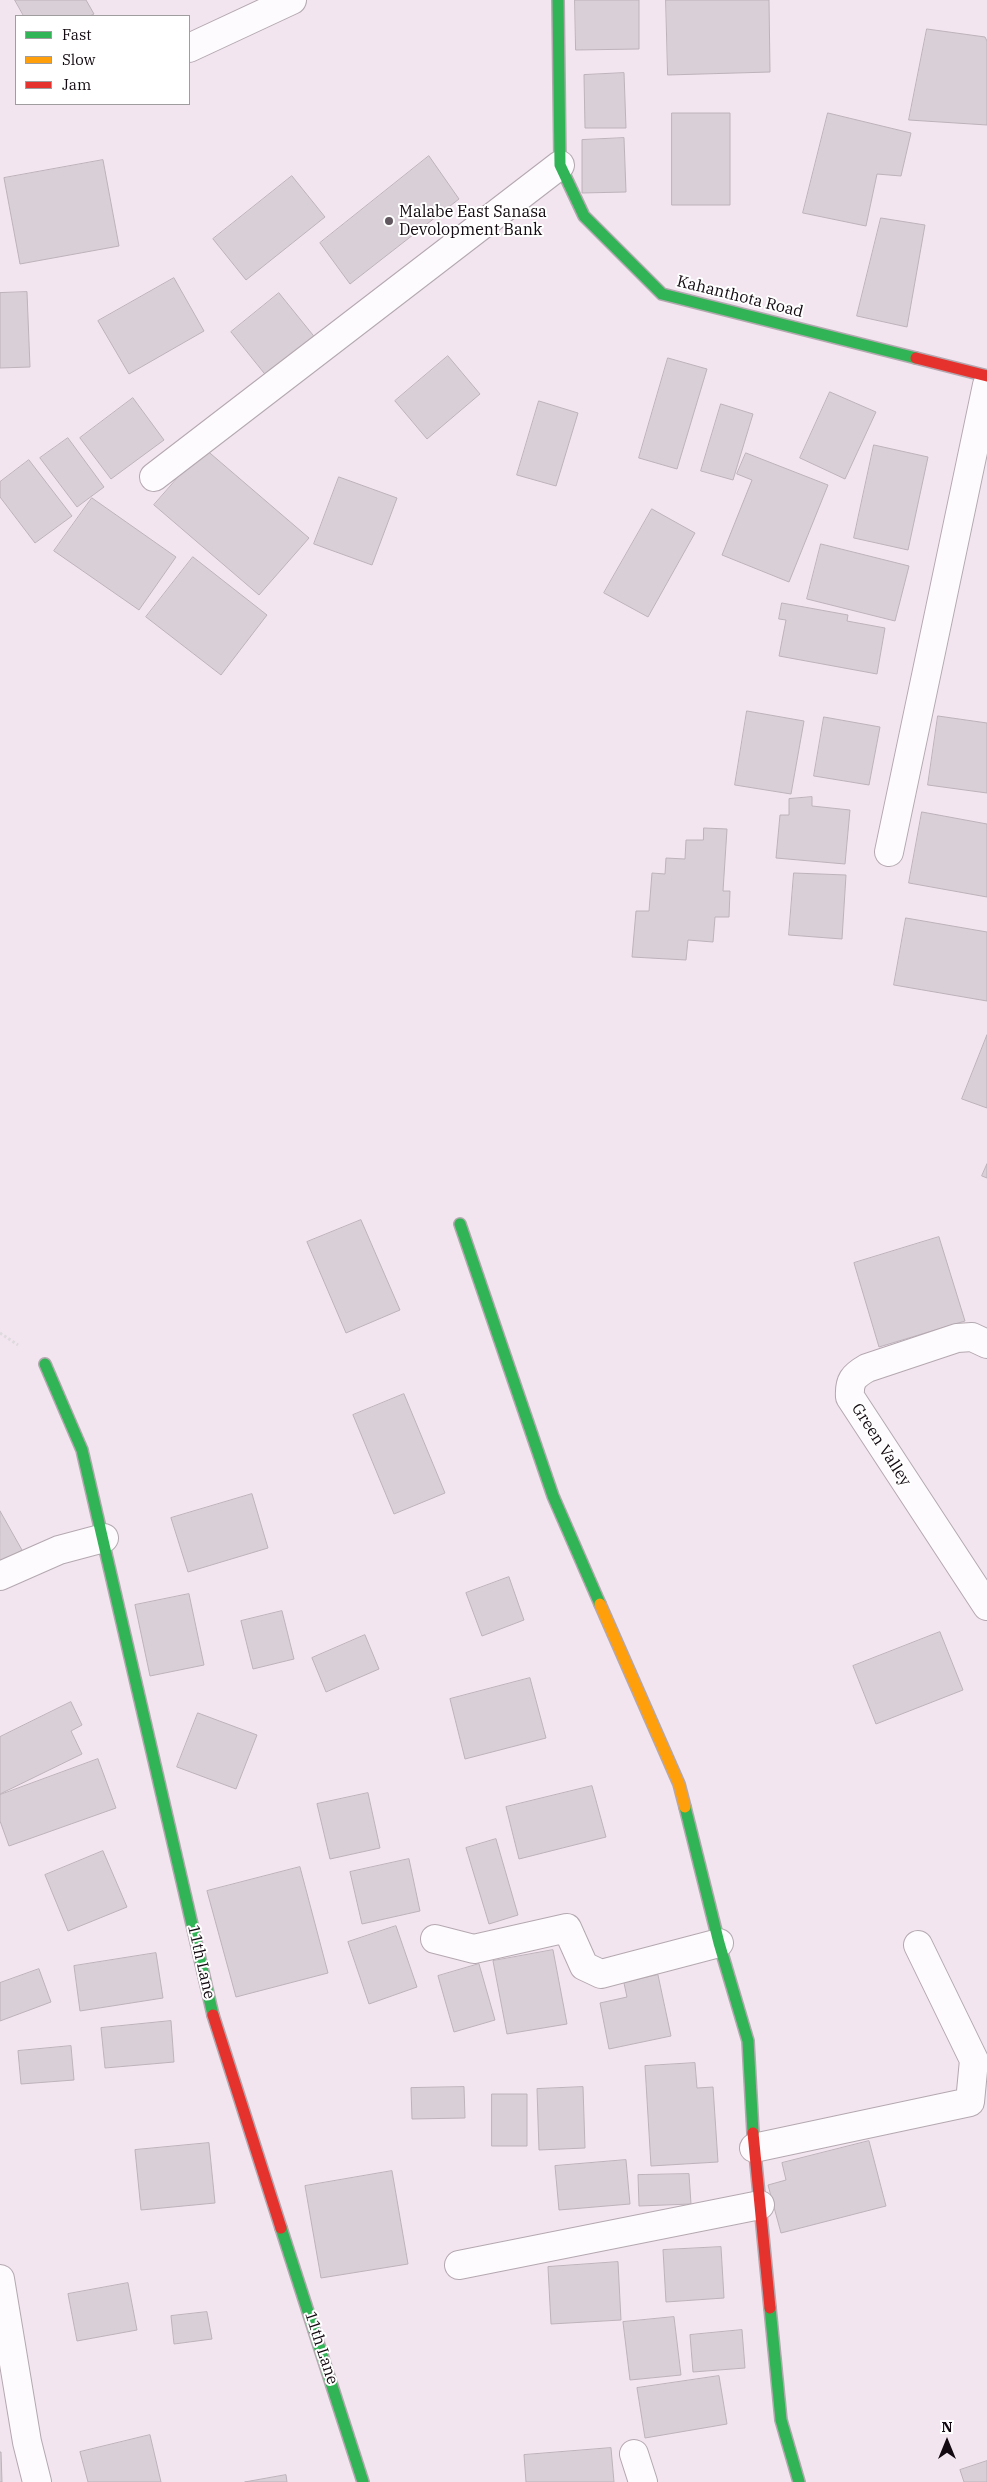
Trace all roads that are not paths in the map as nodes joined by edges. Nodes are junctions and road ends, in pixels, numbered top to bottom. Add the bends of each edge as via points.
1 (292, 0) edge
2 (558, 0) edge
3 (190, 48) edge
4 (560, 165) junction
5 (987, 376) edge
6 (987, 385) edge
7 (154, 477) dead end
8 (889, 852) dead end
9 (460, 1224) dead end
10 (987, 1344) edge
11 (45, 1364) dead end
12 (104, 1538) junction
13 (0, 1576) edge
14 (987, 1606) edge
15 (435, 1939) dead end
16 (719, 1943) junction
17 (918, 1945) dead end
18 (754, 2148) junction
19 (760, 2205) junction
20 (459, 2265) dead end
21 (0, 2279) edge
22 (634, 2454) dead end
23 (37, 2482) edge
24 (363, 2482) edge
25 (643, 2482) edge
26 (799, 2482) edge

1 - 3 street
2 - 4 street, Kahanthota Road
4 - 5 street, Kahanthota Road via 584,216 662,294
4 - 7 street
6 - 8 street
9 - 16 street via 553,1496 678,1784
10 - 14 street, Green Valley via 972,1337 957,1338 867,1368 849,1383 850,1397
11 - 12 street, 11th Lane via 82,1450
12 - 13 street via 59,1550
12 - 24 street, 11th Lane via 214,2016
15 - 16 street via 474,1949 567,1928 584,1966 601,1974
16 - 18 street via 748,2041
17 - 18 street via 974,2060 970,2102
18 - 19 street
19 - 20 street
19 - 26 street via 781,2420
21 - 23 street via 27,2442
22 - 25 street

